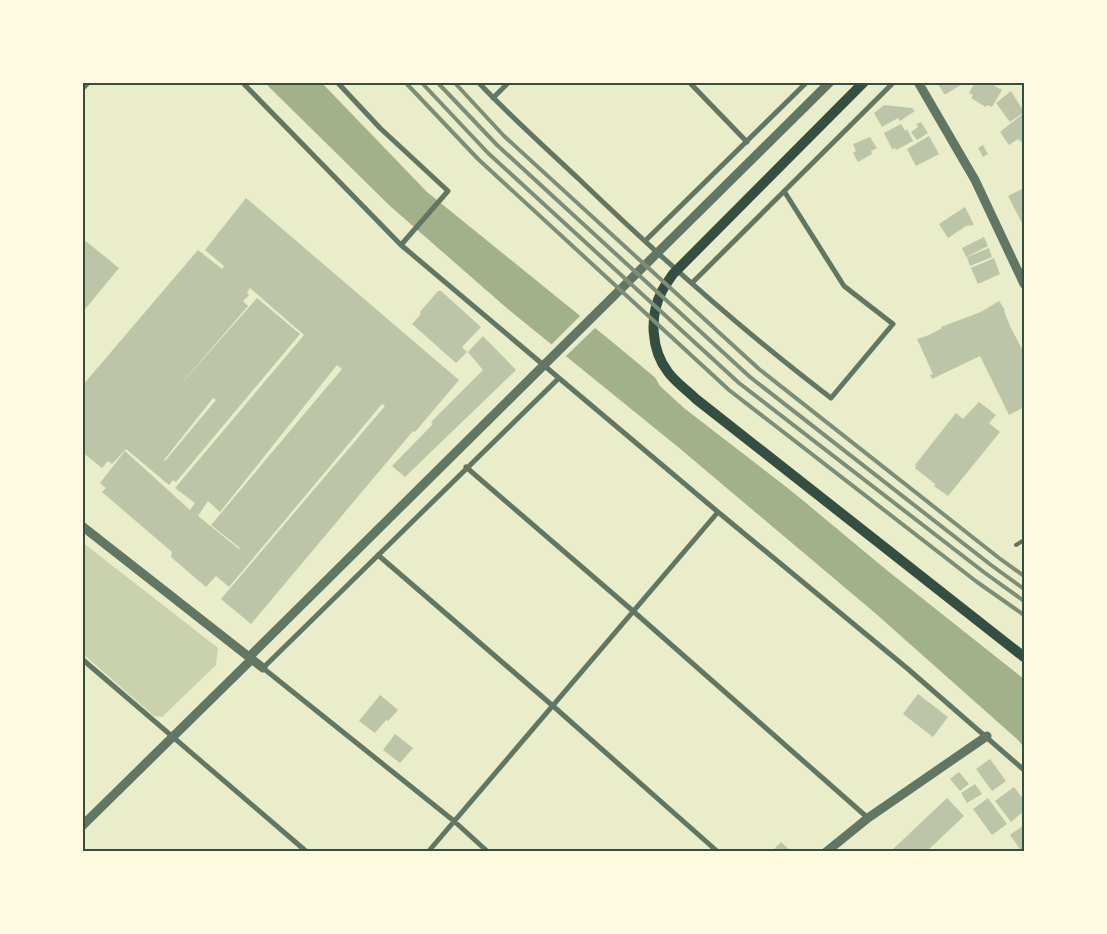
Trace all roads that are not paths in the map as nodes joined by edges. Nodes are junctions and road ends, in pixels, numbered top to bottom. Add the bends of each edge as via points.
1 (89, 82) edge
2 (242, 82) edge
3 (337, 82) edge
4 (478, 82) edge
5 (509, 82) edge
6 (689, 82) edge
7 (807, 82) edge
8 (830, 82) edge
9 (864, 82) edge
10 (894, 82) edge
11 (918, 82) edge
12 (82, 89) edge
13 (493, 98) junction
14 (747, 142) junction
15 (784, 191) junction
16 (645, 241) junction
17 (401, 244) junction
18 (692, 283) junction
19 (1024, 284) edge
20 (559, 378) junction
21 (466, 467) junction
22 (718, 512) junction
23 (82, 526) edge
24 (1024, 540) edge
25 (1016, 545) dead end
26 (378, 555) junction
27 (633, 611) junction
28 (1024, 657) edge
29 (251, 658) junction
30 (82, 659) edge
31 (263, 668) junction
32 (553, 706) junction
33 (173, 736) junction
34 (987, 736) junction
35 (1024, 770) edge
36 (868, 818) junction
37 (454, 822) junction
38 (82, 826) edge
39 (307, 852) edge
40 (428, 852) edge
41 (488, 852) edge
42 (718, 852) edge
43 (826, 852) edge

1 - 12 street
2 - 17 street
3 - 17 street via 380,128 448,191
4 - 13 street
5 - 13 street
6 - 14 street
7 - 14 street
8 - 29 street via 391,515
9 - 28 main road via 673,274 662,291 654,314 655,344 669,374 696,399
10 - 15 street
11 - 19 street via 975,180
13 - 16 street
14 - 16 street
15 - 18 street
15 - 18 street via 844,286 893,324 831,398
16 - 18 street
17 - 20 street
20 - 21 street
20 - 22 street
21 - 26 street
21 - 27 street
22 - 27 street
22 - 34 street
23 - 29 street
24 - 25 lane
26 - 31 street
26 - 32 street
27 - 32 street
27 - 36 street
29 - 31 street
29 - 33 street
30 - 33 street
31 - 37 street
32 - 37 street
32 - 42 street
33 - 38 street
33 - 39 street
34 - 35 street
34 - 36 street
36 - 43 street
37 - 40 street
37 - 41 street

